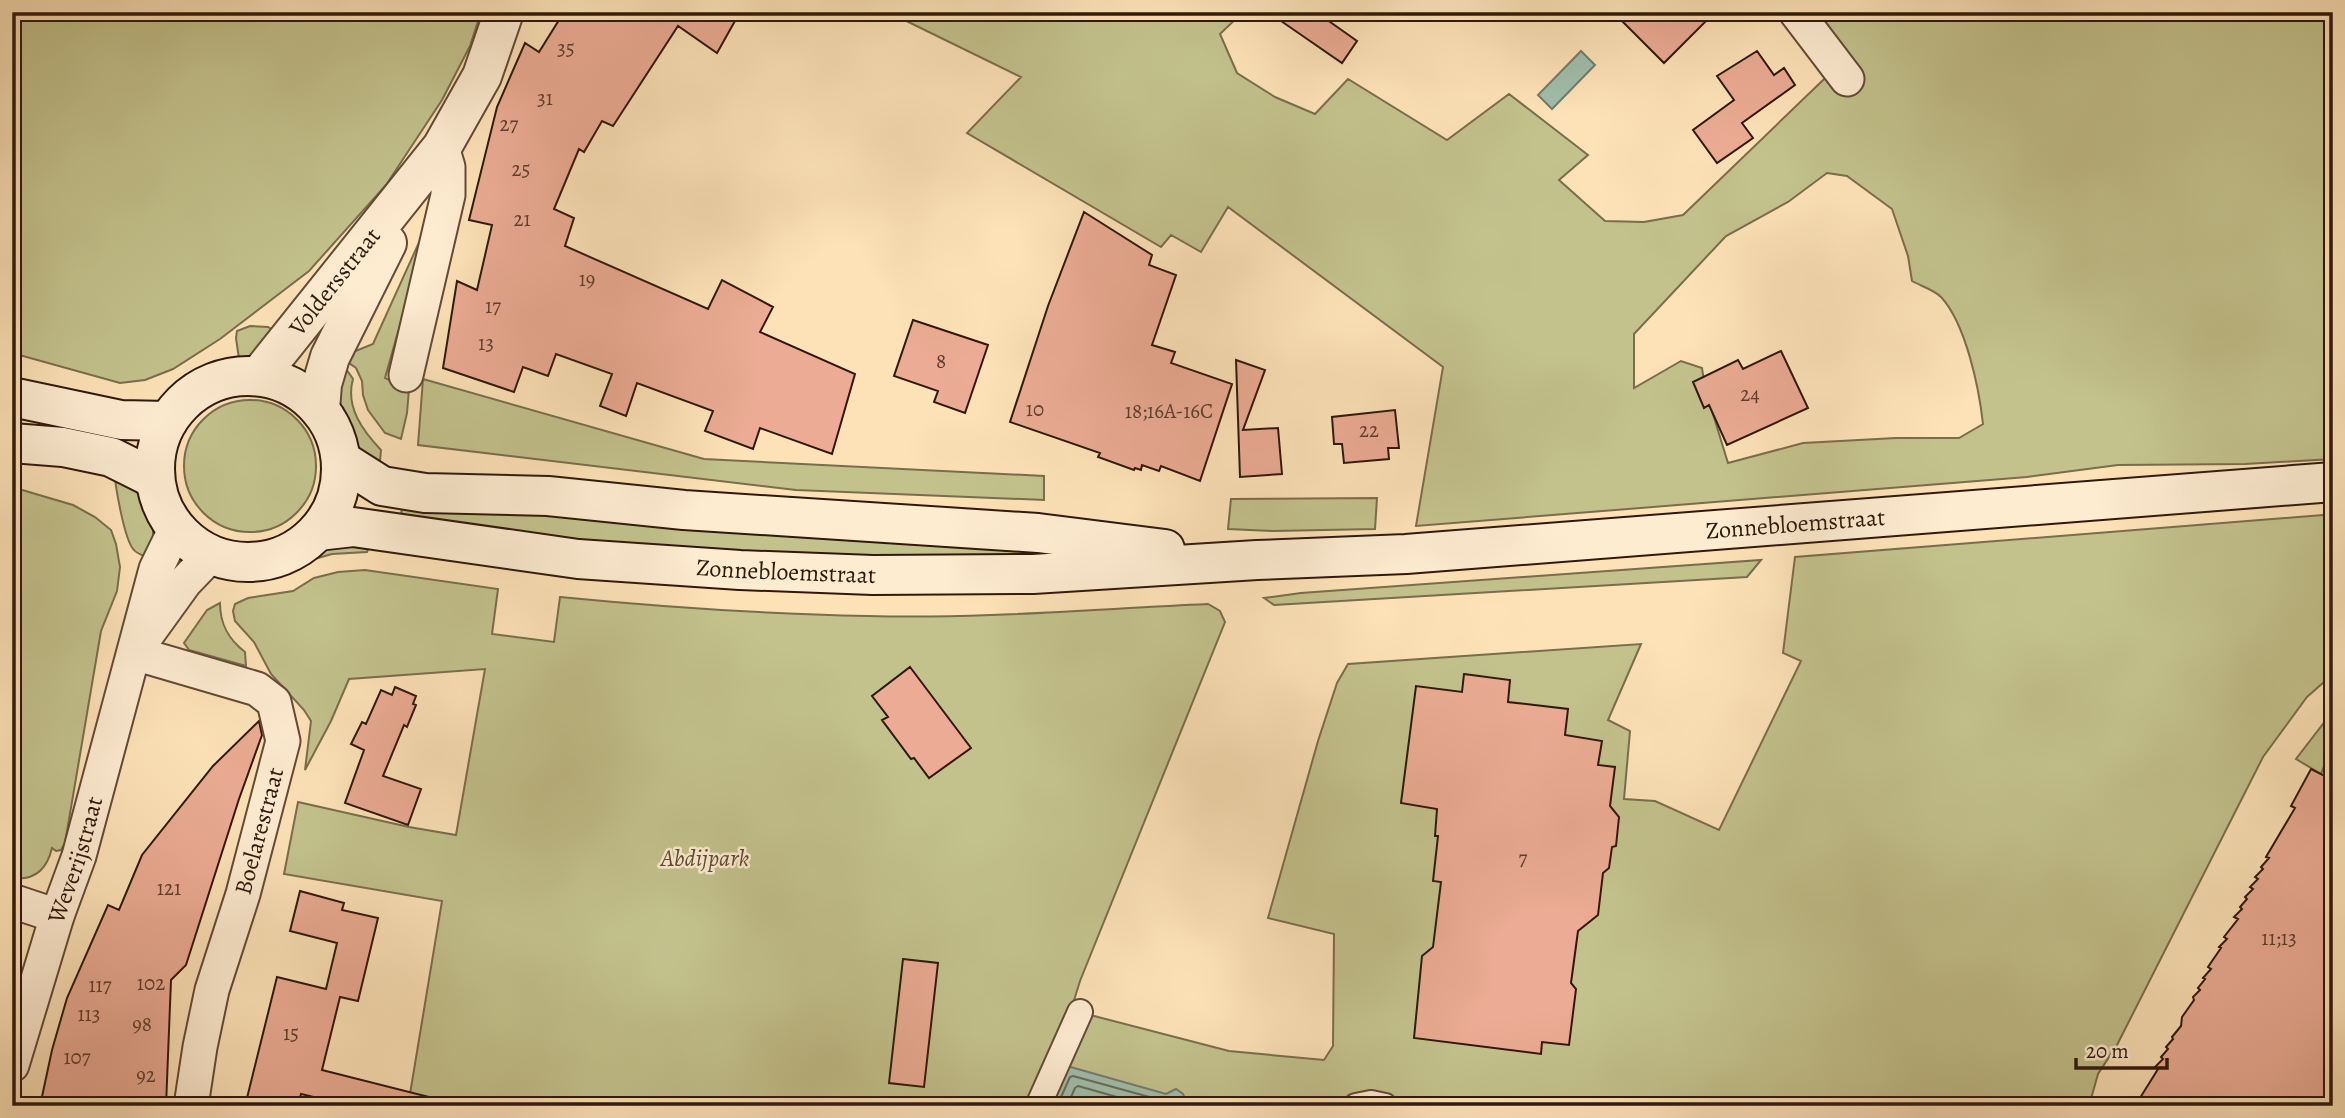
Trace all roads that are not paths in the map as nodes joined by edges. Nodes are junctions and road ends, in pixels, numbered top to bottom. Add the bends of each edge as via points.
1 (504, 12) edge
2 (1796, 12) edge
3 (1847, 79) dead end
4 (442, 147) junction
5 (412, 187) junction
6 (405, 375) dead end
7 (259, 376) junction
8 (12, 397) edge
9 (320, 410) junction
10 (168, 421) junction
11 (12, 443) edge
12 (341, 460) junction
13 (155, 479) junction
14 (2333, 482) edge
15 (176, 528) junction
16 (318, 531) junction
17 (1043, 534) junction
18 (211, 555) junction
19 (1257, 560) junction
20 (1033, 574) junction
21 (134, 653) junction
22 (12, 901) edge
23 (57, 916) junction
24 (1080, 1013) dead end
25 (12, 1065) edge
26 (191, 1106) edge
27 (1038, 1106) edge
28 (1356, 1106) edge
29 (1385, 1106) edge

1 - 4 main road, Voldersstraat via 482,75
2 - 3 street
4 - 5 main road, Voldersstraat
4 - 6 street via 449,167 448,195
5 - 7 main road, Voldersstraat
5 - 9 main road, Voldersstraat via 330,357
7 - 9 main road, Zonnebloemstraat via 301,393
7 - 10 main road, Zonnebloemstraat via 209,384 185,400
8 - 10 main road via 121,420
9 - 12 main road, Zonnebloemstraat via 331,426
10 - 13 main road, Zonnebloemstraat via 158,443
11 - 13 main road via 111,457
12 - 16 main road, Zonnebloemstraat via 334,505
12 - 17 main road, Zonnebloemstraat via 382,486 425,493 548,496 684,510
13 - 15 main road, Zonnebloemstraat via 166,514
14 - 19 main road, Zonnebloemstraat via 1406,554
15 - 18 main road, Zonnebloemstraat
15 - 21 street, Weverijstraat via 156,569
16 - 18 main road, Zonnebloemstraat via 283,556 252,562
16 - 20 main road, Zonnebloemstraat via 353,527 578,559 740,570
17 - 19 main road, Zonnebloemstraat
17 - 20 main road via 1060,544 1062,557 1053,570
18 - 21 street, Weverijstraat via 185,582
19 - 20 main road, Zonnebloemstraat
21 - 23 street, Weverijstraat via 79,856
21 - 26 street, Boelarestraat via 257,689 274,702 283,741 212,990
22 - 23 street
23 - 25 street, Weverijstraat
24 - 27 street
28 - 29 street

